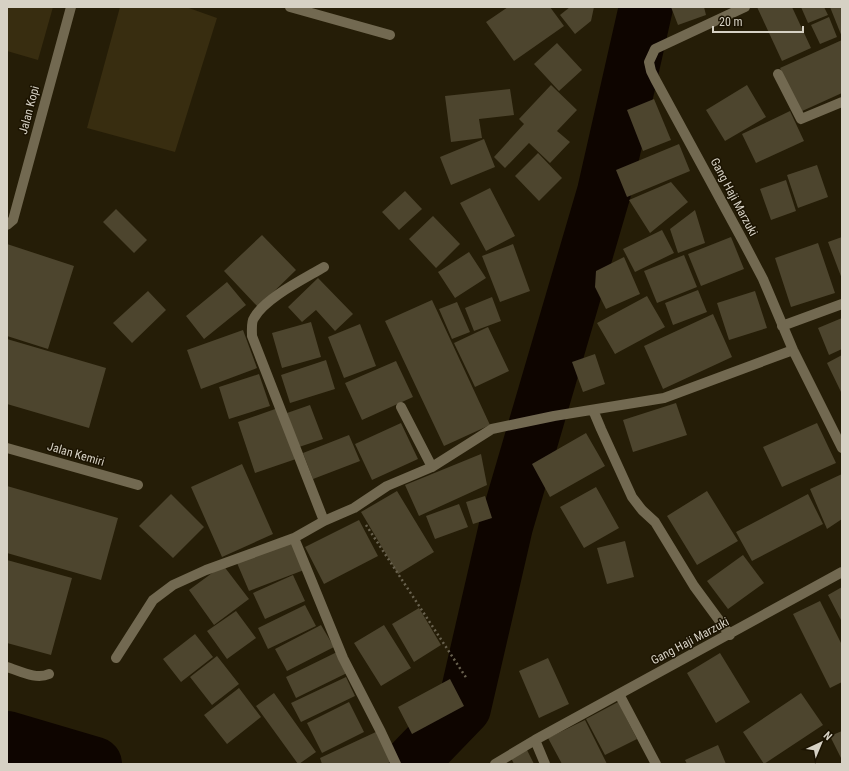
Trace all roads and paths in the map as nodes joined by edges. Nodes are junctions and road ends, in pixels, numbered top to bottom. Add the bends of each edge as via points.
1 (71, 7) edge
2 (290, 7) edge
3 (745, 7) edge
4 (390, 35) dead end
5 (778, 74) dead end
6 (842, 102) edge
7 (10, 223) edge
8 (324, 268) dead end
9 (842, 304) edge
10 (782, 326) junction
11 (793, 350) junction
12 (401, 406) dead end
13 (593, 410) junction
14 (7, 448) edge
15 (842, 448) edge
16 (432, 467) junction
17 (138, 485) dead end
18 (354, 508) junction
19 (324, 521) junction
20 (294, 538) junction
21 (842, 572) edge
22 (730, 635) junction
23 (116, 658) dead end
24 (7, 667) edge
25 (49, 674) dead end
26 (467, 679) dead end
27 (619, 694) junction
28 (535, 740) junction
29 (395, 760) edge
30 (495, 764) edge
31 (545, 764) edge
32 (656, 764) edge

1 - 7 street, Jalan Kopi
2 - 4 street
3 - 10 street, Gang Haji Marzuki via 661,45 655,49 649,62 666,102 747,247
5 - 6 street via 801,119
8 - 19 street via 266,304 253,319 252,336
9 - 10 street
10 - 11 street, Gang Haji Marzuki
11 - 13 street via 664,398
11 - 15 street, Gang Haji Marzuki
12 - 16 street
13 - 16 street via 492,429
13 - 22 street via 632,497 655,522 694,586
14 - 17 street, Jalan Kemiri
16 - 18 street via 387,486
18 - 19 street
18 - 26 path
19 - 20 street
20 - 23 street via 206,570 173,585 153,600
20 - 29 street via 343,658
21 - 22 street, Gang Haji Marzuki
22 - 27 street, Gang Haji Marzuki
24 - 25 street via 38,676 44,677
27 - 28 street, Gang Haji Marzuki
27 - 32 street
28 - 30 street, Gang Haji Marzuki
28 - 31 street

